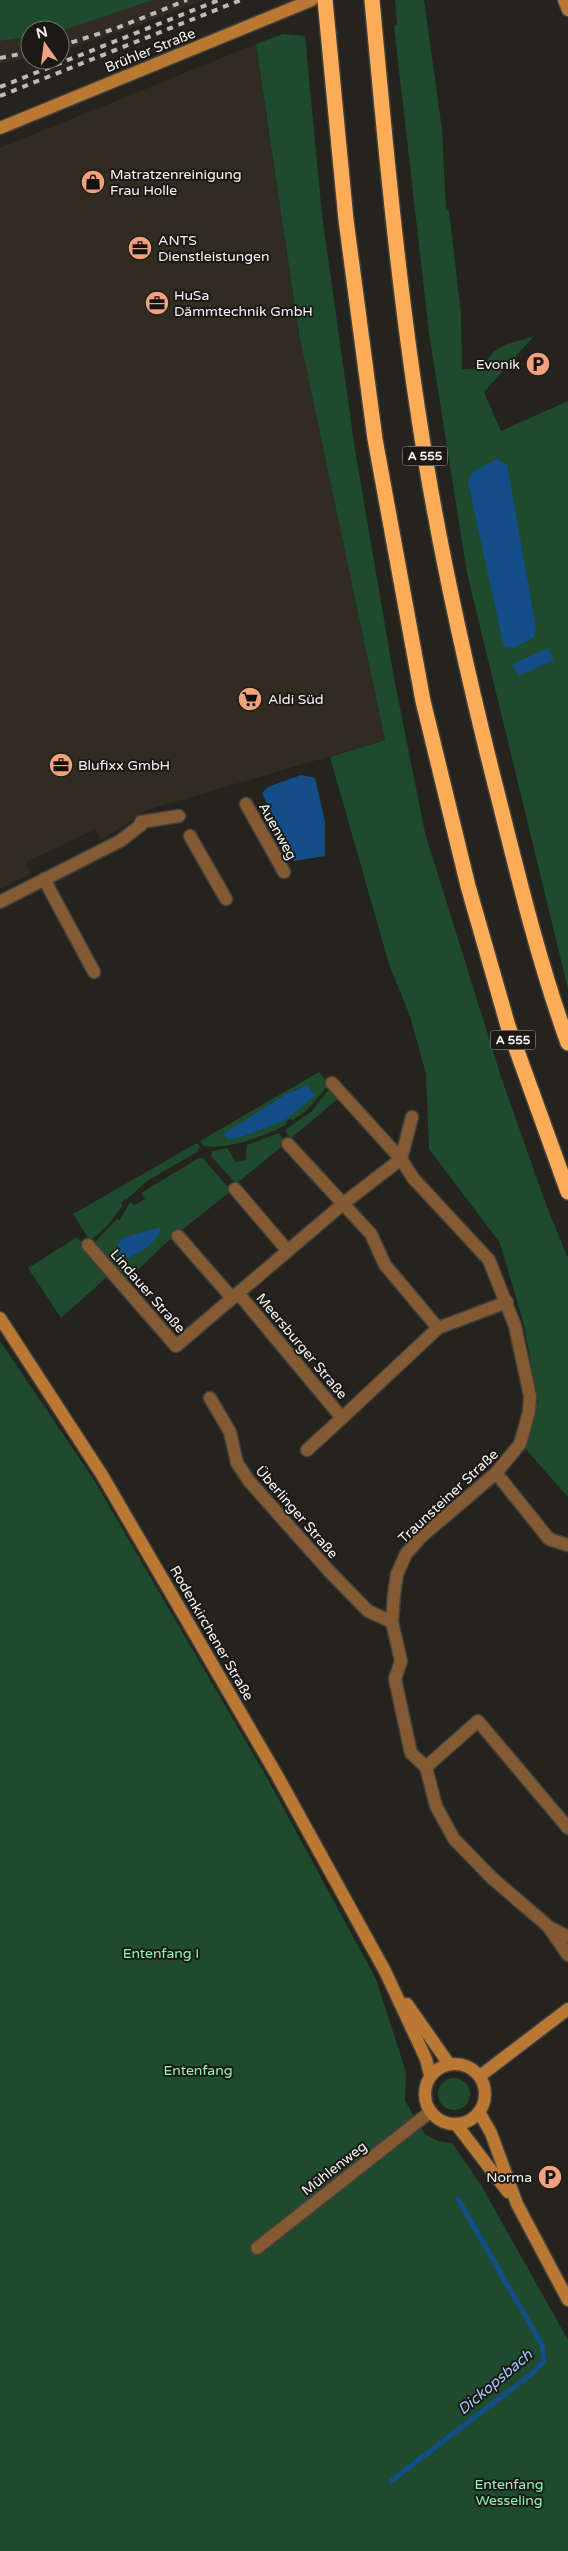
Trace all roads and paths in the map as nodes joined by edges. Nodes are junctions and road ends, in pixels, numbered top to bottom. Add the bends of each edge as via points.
1 (312, 0) edge
2 (325, 0) edge
3 (372, 0) edge
4 (564, 0) edge
5 (568, 10) edge
6 (0, 128) edge
7 (246, 804) dead end
8 (179, 816) dead end
9 (190, 836) dead end
10 (284, 872) dead end
11 (44, 879) junction
12 (226, 899) dead end
13 (0, 902) edge
14 (94, 972) dead end
15 (568, 1043) edge
16 (332, 1083) dead end
17 (412, 1117) dead end
18 (288, 1144) dead end
19 (401, 1159) junction
20 (235, 1189) dead end
21 (568, 1192) edge
22 (344, 1203) junction
23 (178, 1236) dead end
24 (88, 1245) dead end
25 (288, 1251) junction
26 (235, 1296) junction
27 (506, 1302) junction
28 (0, 1318) edge
29 (438, 1328) junction
30 (210, 1398) dead end
31 (342, 1418) junction
32 (307, 1450) dead end
33 (496, 1473) junction
34 (568, 1545) edge
35 (392, 1622) junction
36 (426, 1767) junction
37 (568, 1828) edge
38 (549, 1927) junction
39 (568, 1937) edge
40 (568, 1955) edge
41 (385, 1971) junction
42 (568, 2009) edge
43 (449, 2064) junction
44 (430, 2075) junction
45 (480, 2076) junction
46 (430, 2112) junction
47 (479, 2112) junction
48 (456, 2124) junction
49 (517, 2204) junction
50 (257, 2248) dead end
51 (568, 2300) edge

1 - 6 main road, Brühler Straße
2 - 21 highway, A 555 via 346,220 375,439 423,701 468,886 508,1026
3 - 15 highway, A 555 via 392,217 420,426 444,563 472,694 517,872
4 - 5 main road
7 - 10 street, Auenweg
8 - 11 street via 141,824 120,841
9 - 12 street
11 - 13 street
11 - 14 street
16 - 19 street
17 - 19 street
18 - 22 street
19 - 22 street, Lindauer Straße
19 - 27 street, Traunsteiner Straße via 413,1178 489,1260
20 - 25 street
22 - 25 street, Lindauer Straße
22 - 29 street via 371,1234 385,1265
23 - 26 street
24 - 26 street, Lindauer Straße via 176,1346
25 - 26 street, Lindauer Straße
26 - 31 street, Meersburger Straße
27 - 29 street, Meersburger Straße
27 - 33 street, Traunsteiner Straße via 525,1362 530,1396 520,1444
28 - 41 main road, Rodenkirchener Straße via 102,1475 181,1608
29 - 31 street, Meersburger Straße
30 - 35 street, Überlinger Straße via 230,1432 237,1462 256,1490 368,1611
31 - 32 street, Meersburger Straße
33 - 34 street via 549,1539
33 - 35 street, Traunsteiner Straße via 421,1537 406,1554 397,1574
35 - 36 street, Traunsteiner Straße via 401,1661 395,1679 411,1753
36 - 37 street via 478,1721
36 - 38 street, Traunsteiner Straße via 436,1806 454,1839 492,1878
38 - 39 street, Traunsteiner Straße
38 - 40 street, Traunsteiner Straße
41 - 43 main road, Rodenkirchener Straße
41 - 44 main road, Rodenkirchener Straße via 426,2059
42 - 45 main road
43 - 44 main road
43 - 45 main road via 470,2067
44 - 46 main road, Rodenkirchener Straße via 425,2086 425,2102
45 - 47 main road via 485,2092
46 - 48 main road via 442,2122
46 - 50 street, Mühlenweg
47 - 48 main road via 466,2123
47 - 49 main road via 491,2133
48 - 49 main road
49 - 51 main road

